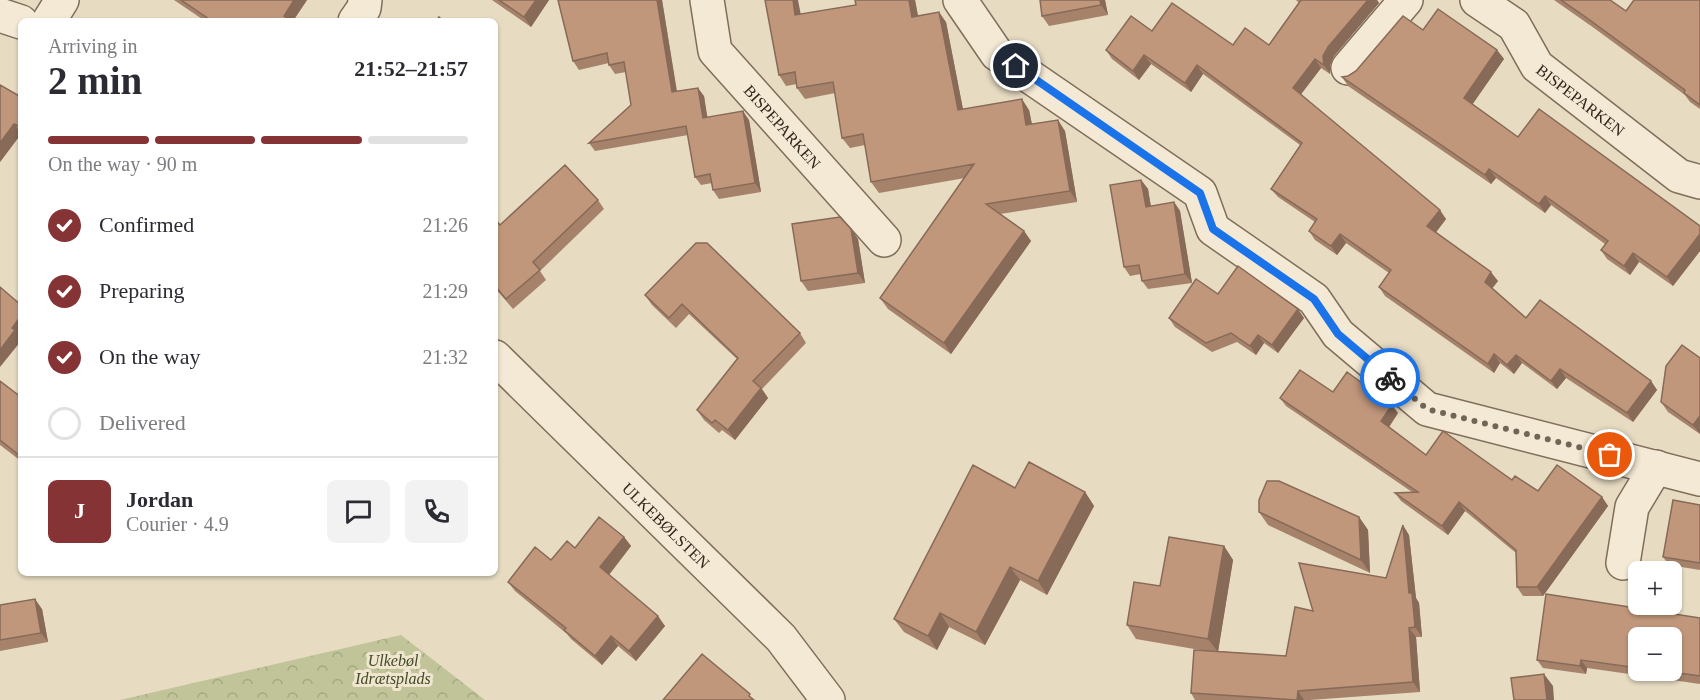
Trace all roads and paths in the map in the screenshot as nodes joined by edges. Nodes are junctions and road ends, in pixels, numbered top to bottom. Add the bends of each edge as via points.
1 (62, 0) edge
2 (365, 0) edge
3 (707, 0) edge
4 (960, 0) edge
5 (1406, 0) edge
6 (1477, 0) edge
7 (0, 15) edge
8 (51, 18) edge
9 (357, 18) edge
10 (18, 21) edge
11 (1348, 68) dead end
12 (1700, 182) edge
13 (884, 240) dead end
14 (498, 360) edge
15 (1656, 467) junction
16 (1700, 479) edge
17 (1623, 563) dead end
18 (828, 700) edge

1 - 8 street
2 - 9 street
3 - 13 street, BISPEPARKEN via 715,51
4 - 15 street via 998,54 1200,193 1213,229 1314,299 1338,334 1427,409
5 - 11 street
6 - 12 street, BISPEPARKEN via 1514,24 1537,66 1679,176
7 - 10 street
14 - 18 street, ULKEBØLSTEN via 781,638
15 - 16 street
15 - 17 street via 1632,507

